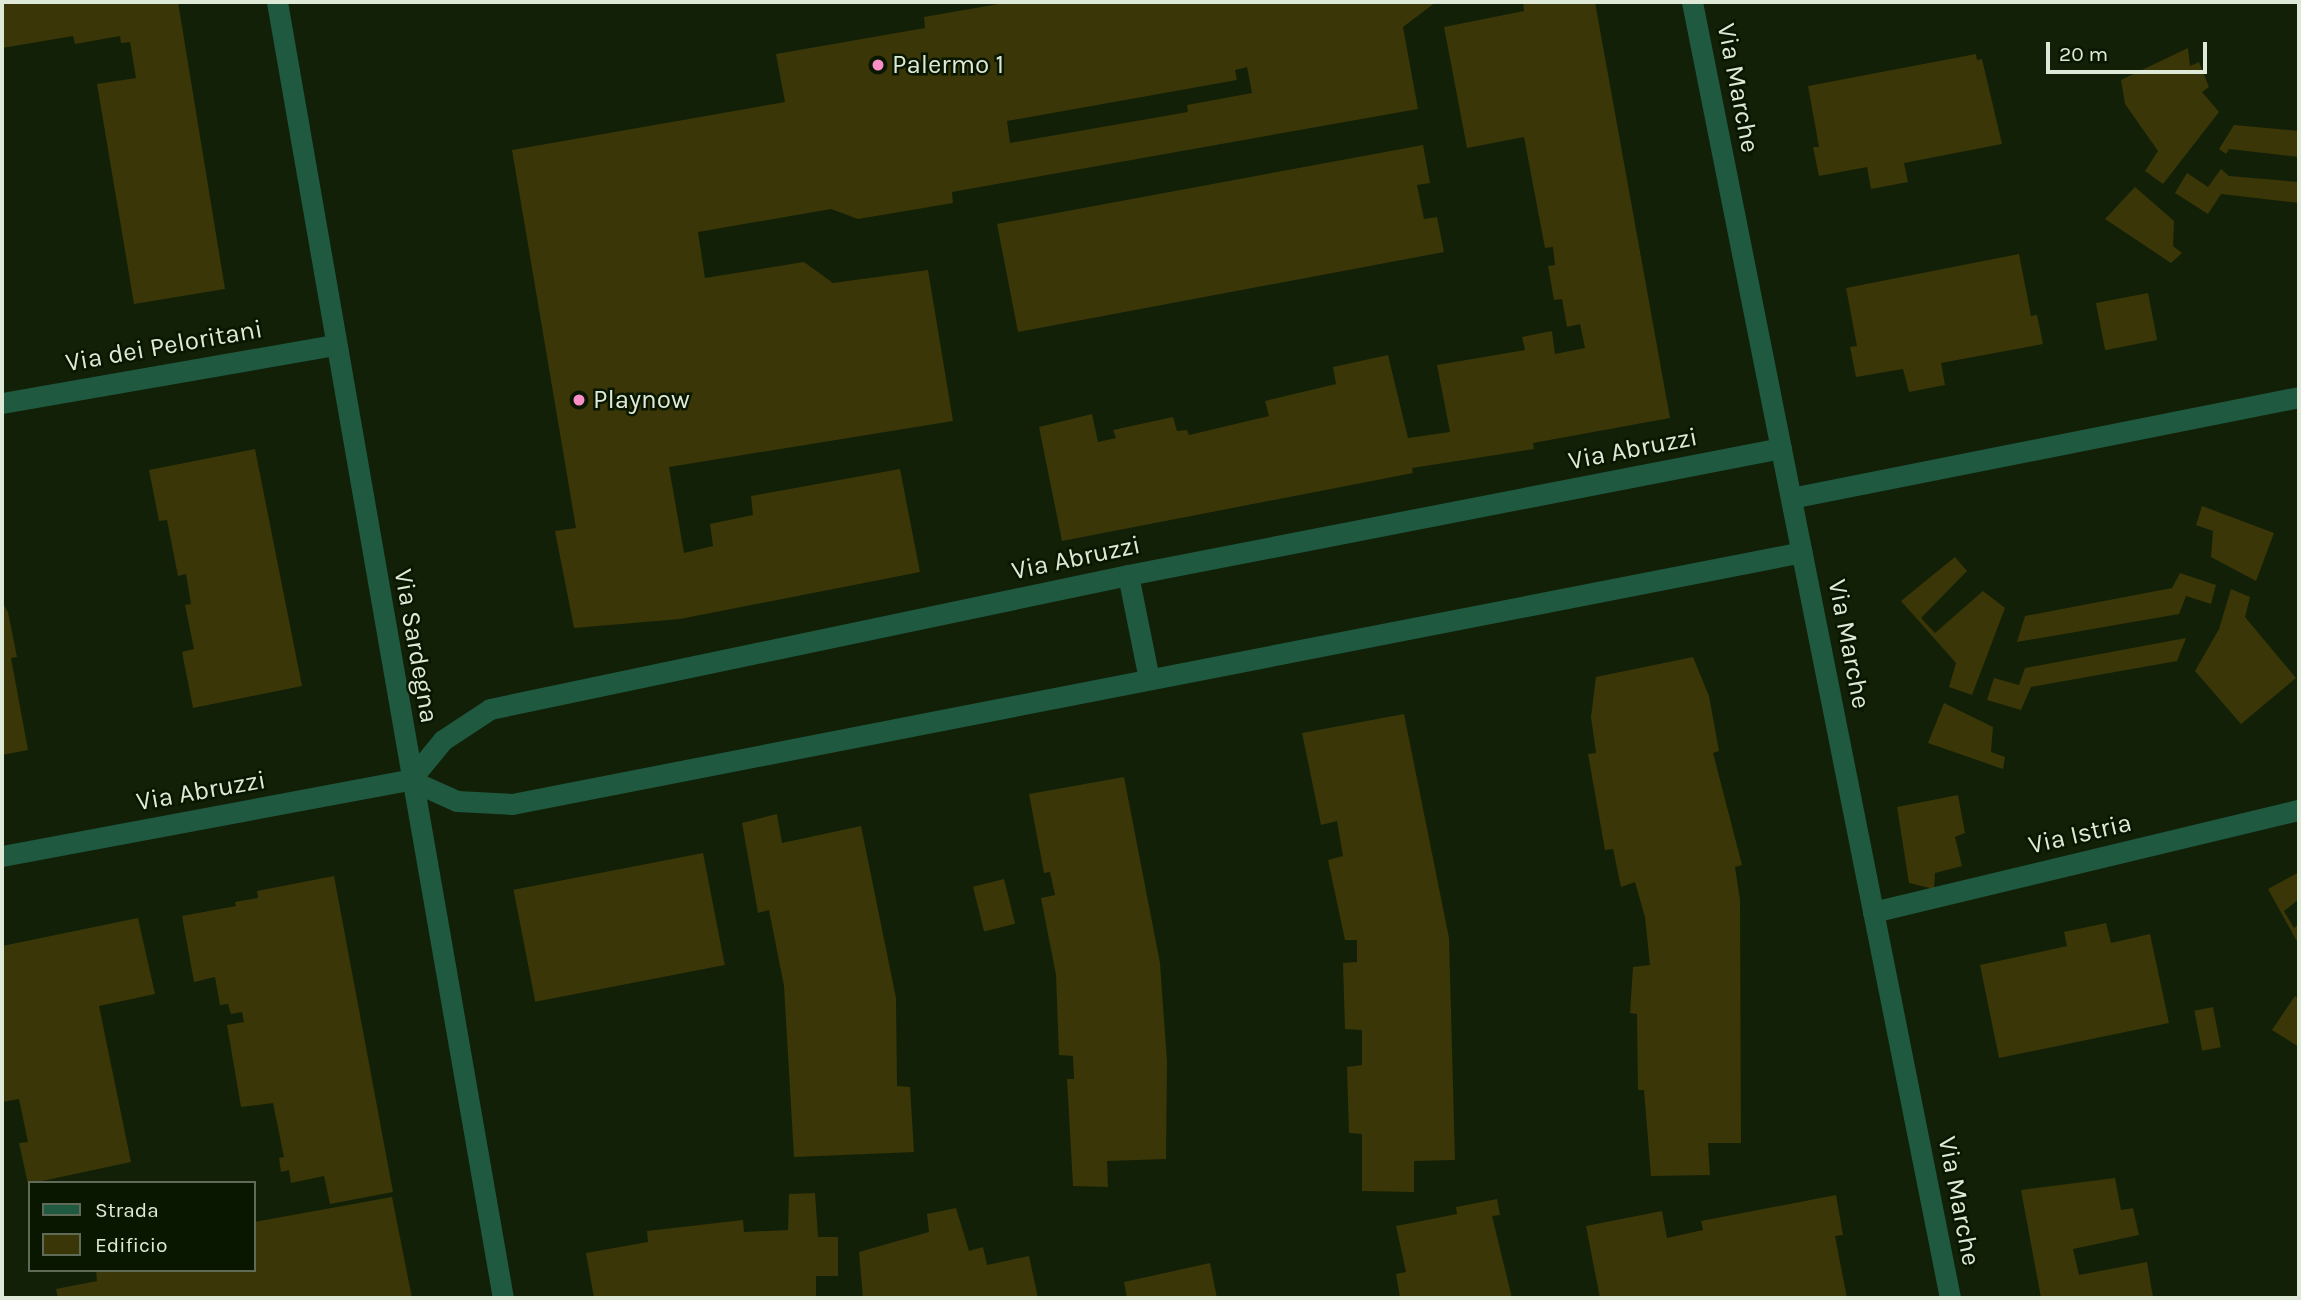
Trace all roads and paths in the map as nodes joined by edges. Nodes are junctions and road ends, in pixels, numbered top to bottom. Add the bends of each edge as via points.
1 (277, 2) edge
2 (1692, 2) edge
3 (335, 345) junction
4 (2299, 397) edge
5 (2, 403) edge
6 (1781, 448) junction
7 (1791, 498) junction
8 (1802, 552) junction
9 (1128, 575) junction
10 (1149, 679) junction
11 (410, 780) junction
12 (2299, 810) edge
13 (2, 856) edge
14 (1873, 912) junction
15 (503, 1298) edge
16 (1950, 1298) edge

1 - 3 street, Via Sardegna
2 - 6 street, Via Marche
3 - 5 street, Via dei Peloritani
3 - 11 street, Via Sardegna
4 - 7 street
6 - 7 street, Via Marche
6 - 9 street, Via Abruzzi
7 - 8 street, Via Marche
8 - 10 street
8 - 14 street, Via Marche
9 - 10 street
9 - 11 street, Via Abruzzi via 490,709 443,740
10 - 11 street via 512,804 457,801
11 - 13 street, Via Abruzzi
11 - 15 street, Via Sardegna
12 - 14 street, Via Istria
14 - 16 street, Via Marche

